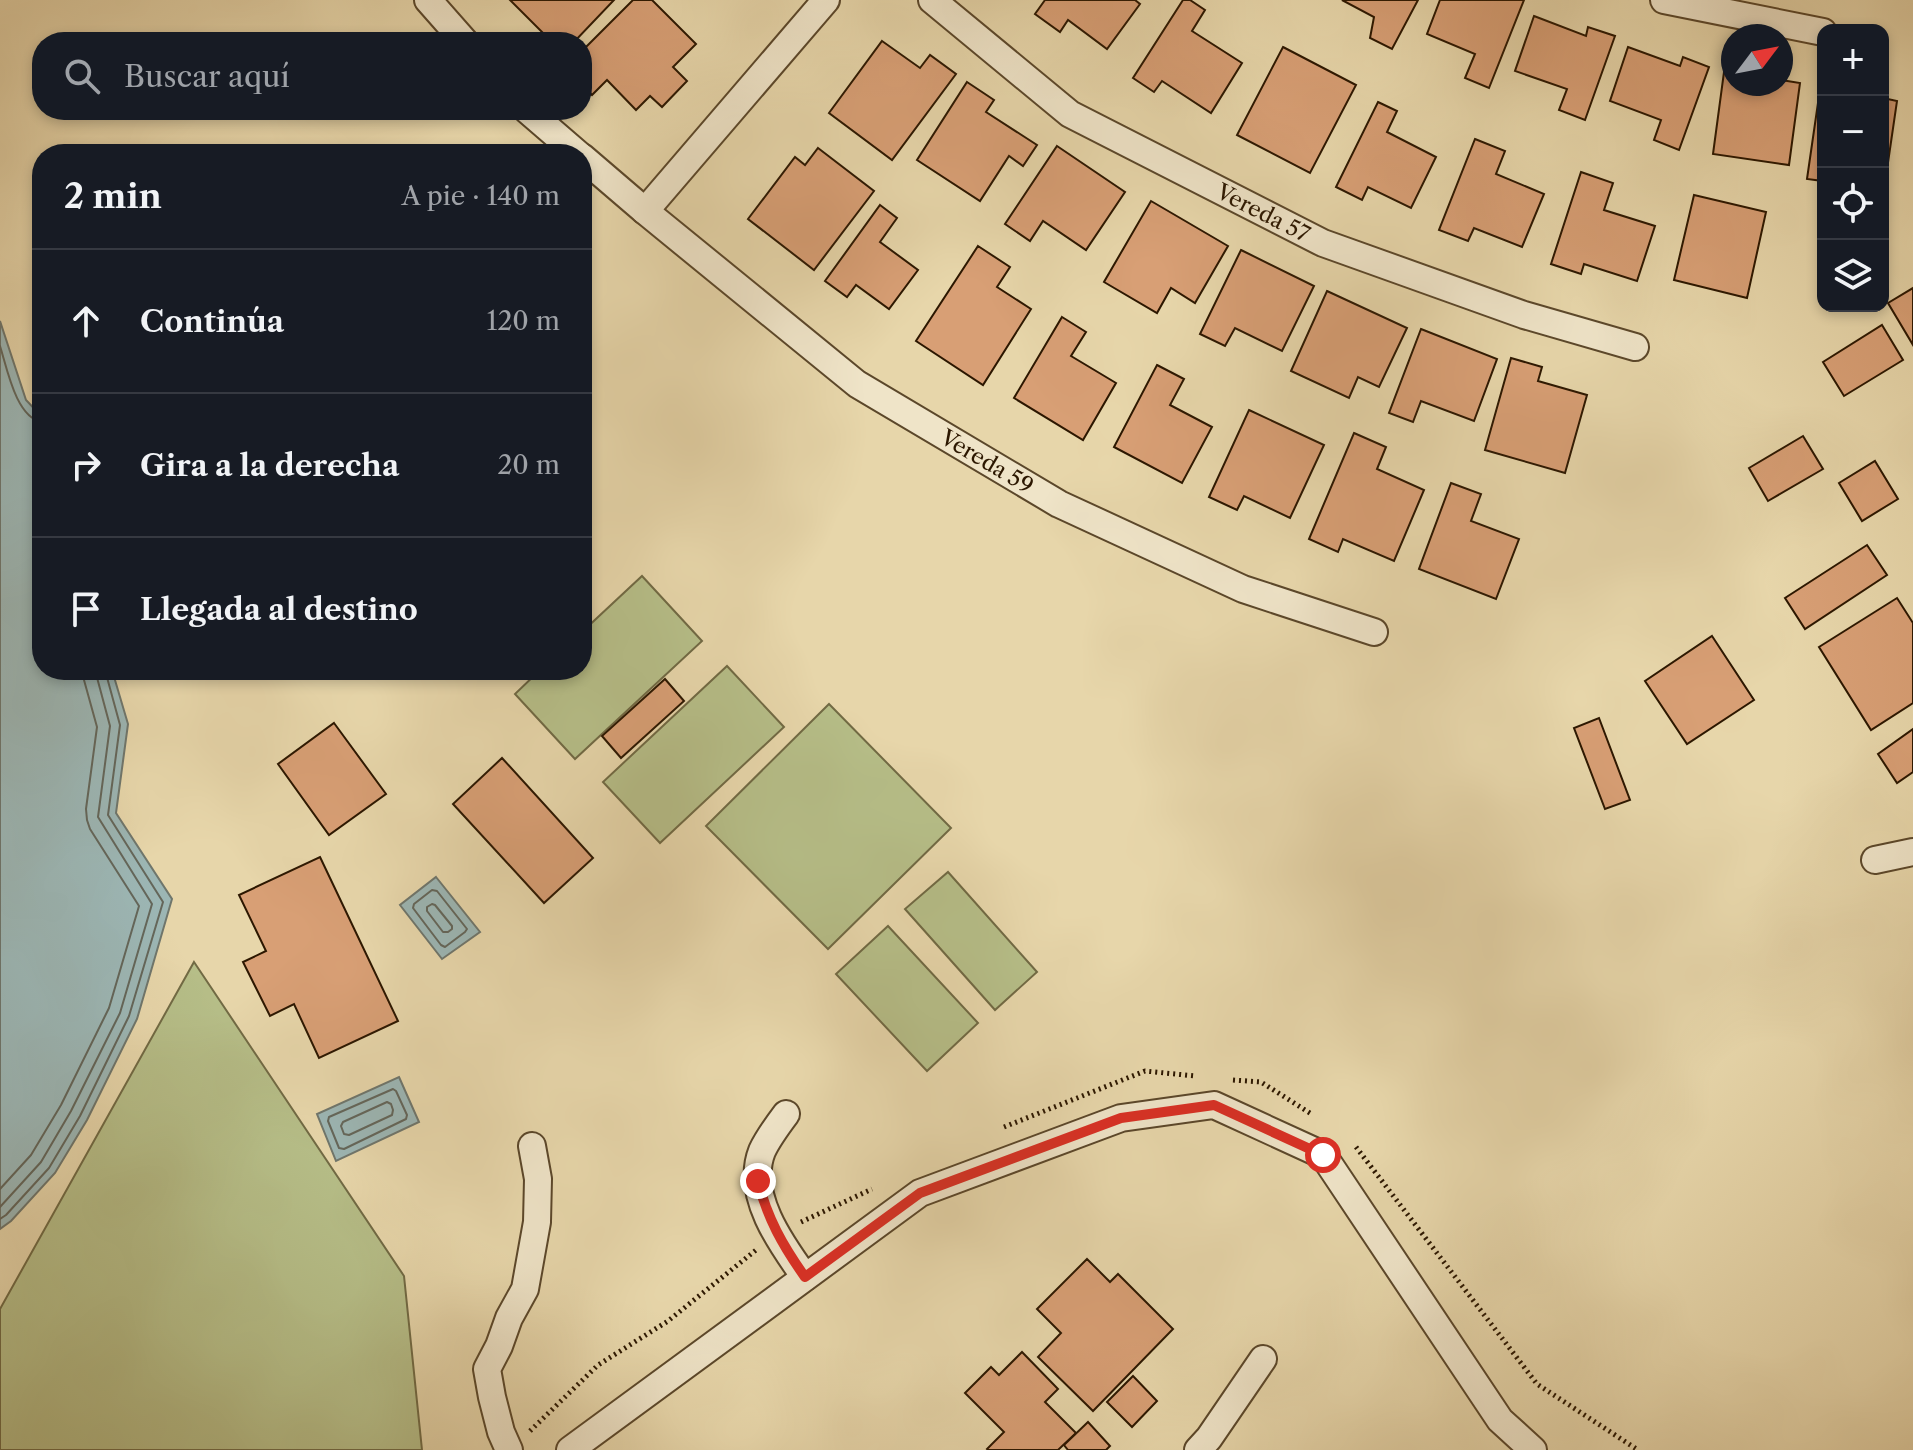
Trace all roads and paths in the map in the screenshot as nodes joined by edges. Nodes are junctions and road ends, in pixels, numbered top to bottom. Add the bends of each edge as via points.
1 (428, 0) edge
2 (826, 0) edge
3 (932, 0) edge
4 (1664, 0) edge
5 (1817, 31) edge
6 (456, 32) edge
7 (539, 120) edge
8 (566, 144) edge
9 (592, 166) edge
10 (645, 211) junction
11 (1635, 347) dead end
12 (1374, 632) dead end
13 (1913, 852) edge
14 (1875, 860) dead end
15 (786, 1114) dead end
16 (532, 1146) dead end
17 (805, 1277) junction
18 (1263, 1359) dead end
19 (598, 1365) dead end
20 (1537, 1384) dead end
21 (515, 1445) edge
22 (570, 1450) edge
23 (1198, 1450) edge
24 (1533, 1450) edge
25 (1638, 1450) edge

1 - 6 street
2 - 10 street
3 - 11 street, Vereda 57 via 1070,114 1323,243 1524,315
4 - 5 street
7 - 8 street, Vereda 59
9 - 10 street, Vereda 59
10 - 12 street, Vereda 59 via 857,384 1059,504 1243,589
13 - 14 street
15 - 17 street via 768,1138 758,1181 764,1208
16 - 21 street via 537,1222 525,1289 487,1369 498,1420
17 - 22 street
17 - 24 street via 920,1193 1121,1118 1214,1105 1323,1155 1500,1420
18 - 23 street
19 - 21 path
20 - 25 path

